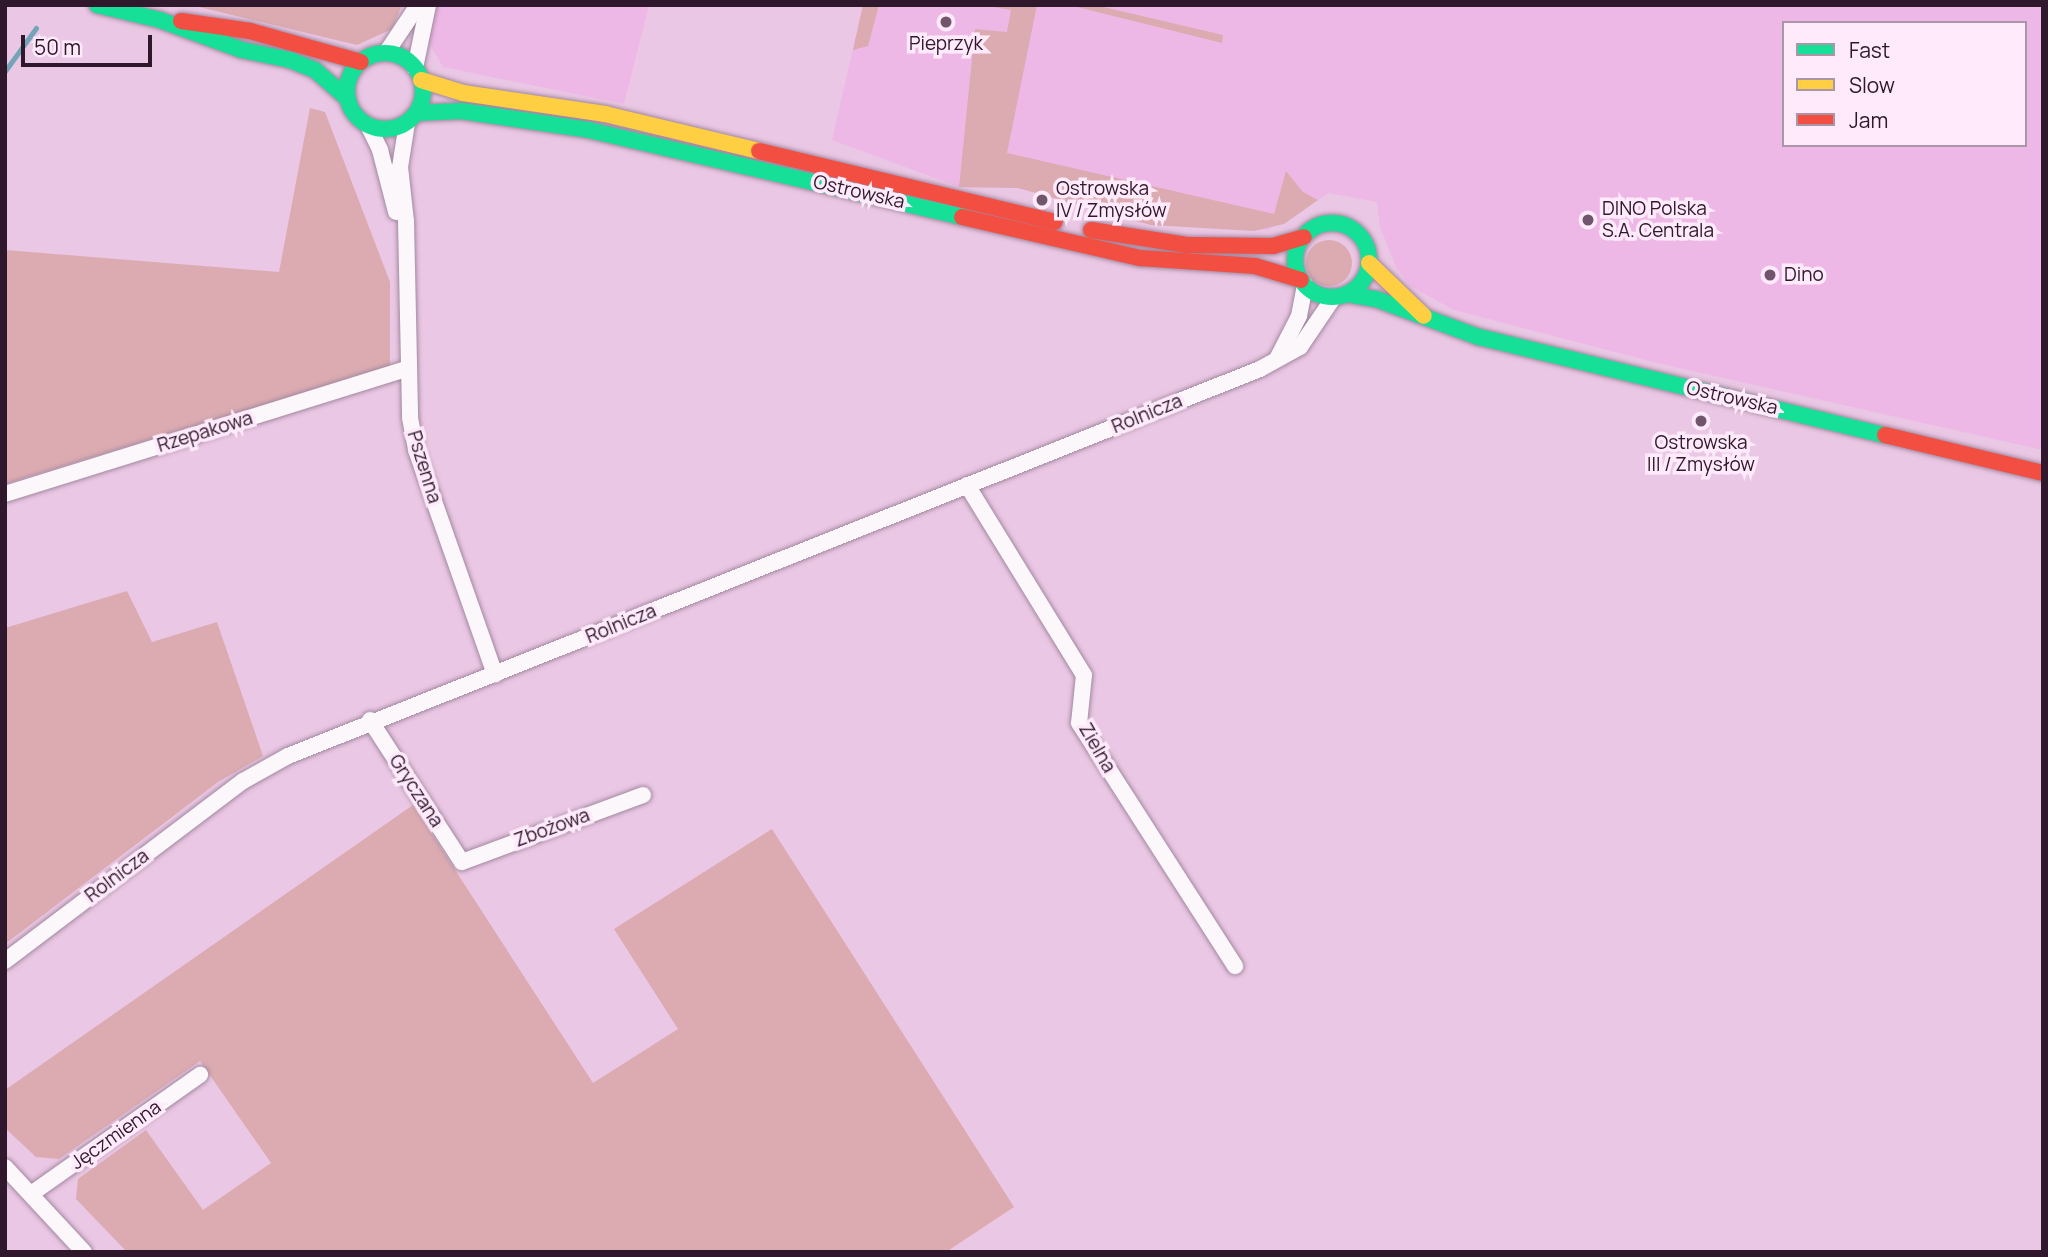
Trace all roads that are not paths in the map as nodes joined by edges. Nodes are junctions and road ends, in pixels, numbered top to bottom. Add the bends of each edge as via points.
1 (97, 5) edge
2 (418, 5) edge
3 (428, 5) edge
4 (160, 20) junction
5 (386, 53) junction
6 (361, 62) junction
7 (418, 74) junction
8 (348, 99) junction
9 (411, 118) junction
10 (368, 125) junction
11 (1304, 237) junction
12 (406, 251) junction
13 (1369, 263) junction
14 (1303, 283) junction
15 (1341, 296) junction
16 (1423, 316) junction
17 (1277, 359) junction
18 (406, 369) junction
19 (2043, 473) edge
20 (967, 485) junction
21 (5, 494) edge
22 (495, 674) junction
23 (370, 720) junction
24 (643, 795) dead end
25 (462, 862) joint
26 (5, 961) edge
27 (1235, 966) dead end
28 (201, 1075) dead end
29 (5, 1167) edge
30 (31, 1194) junction
31 (84, 1252) edge

1 - 4 main road
2 - 5 street
3 - 7 street
4 - 6 main road via 250,31
4 - 8 main road via 198,38 315,70
5 - 6 main road
5 - 7 main road via 405,59
6 - 8 main road via 349,79
7 - 9 main road via 422,101
7 - 11 main road, Ostrowska via 463,93 605,114 1118,236 1256,247
8 - 10 main road via 357,117
9 - 10 main road via 387,129
9 - 12 street, Pszenna via 400,167
9 - 14 main road, Ostrowska via 461,111 589,130 1140,258 1255,266
10 - 12 street, Pszenna via 380,150
11 - 13 main road via 1320,226 1346,226 1365,244
11 - 14 main road via 1296,255
12 - 18 street, Pszenna
13 - 15 main road via 1362,282
13 - 16 main road, Ostrowska
14 - 15 main road via 1321,296
14 - 17 street via 1299,316
15 - 16 main road, Ostrowska
15 - 17 street, Rolnicza via 1300,347
16 - 19 main road, Ostrowska via 1486,339
17 - 20 street, Rolnicza
18 - 21 street, Rzepakowa
18 - 22 street, Pszenna via 416,450
20 - 22 street, Rolnicza
20 - 27 street, Zielna via 1084,675 1079,723
22 - 23 street, Rolnicza
23 - 25 street, Gryczana
23 - 26 street, Rolnicza via 243,781
24 - 25 street, Zbożowa
28 - 30 street, Jęczmienna
29 - 30 street
30 - 31 street

